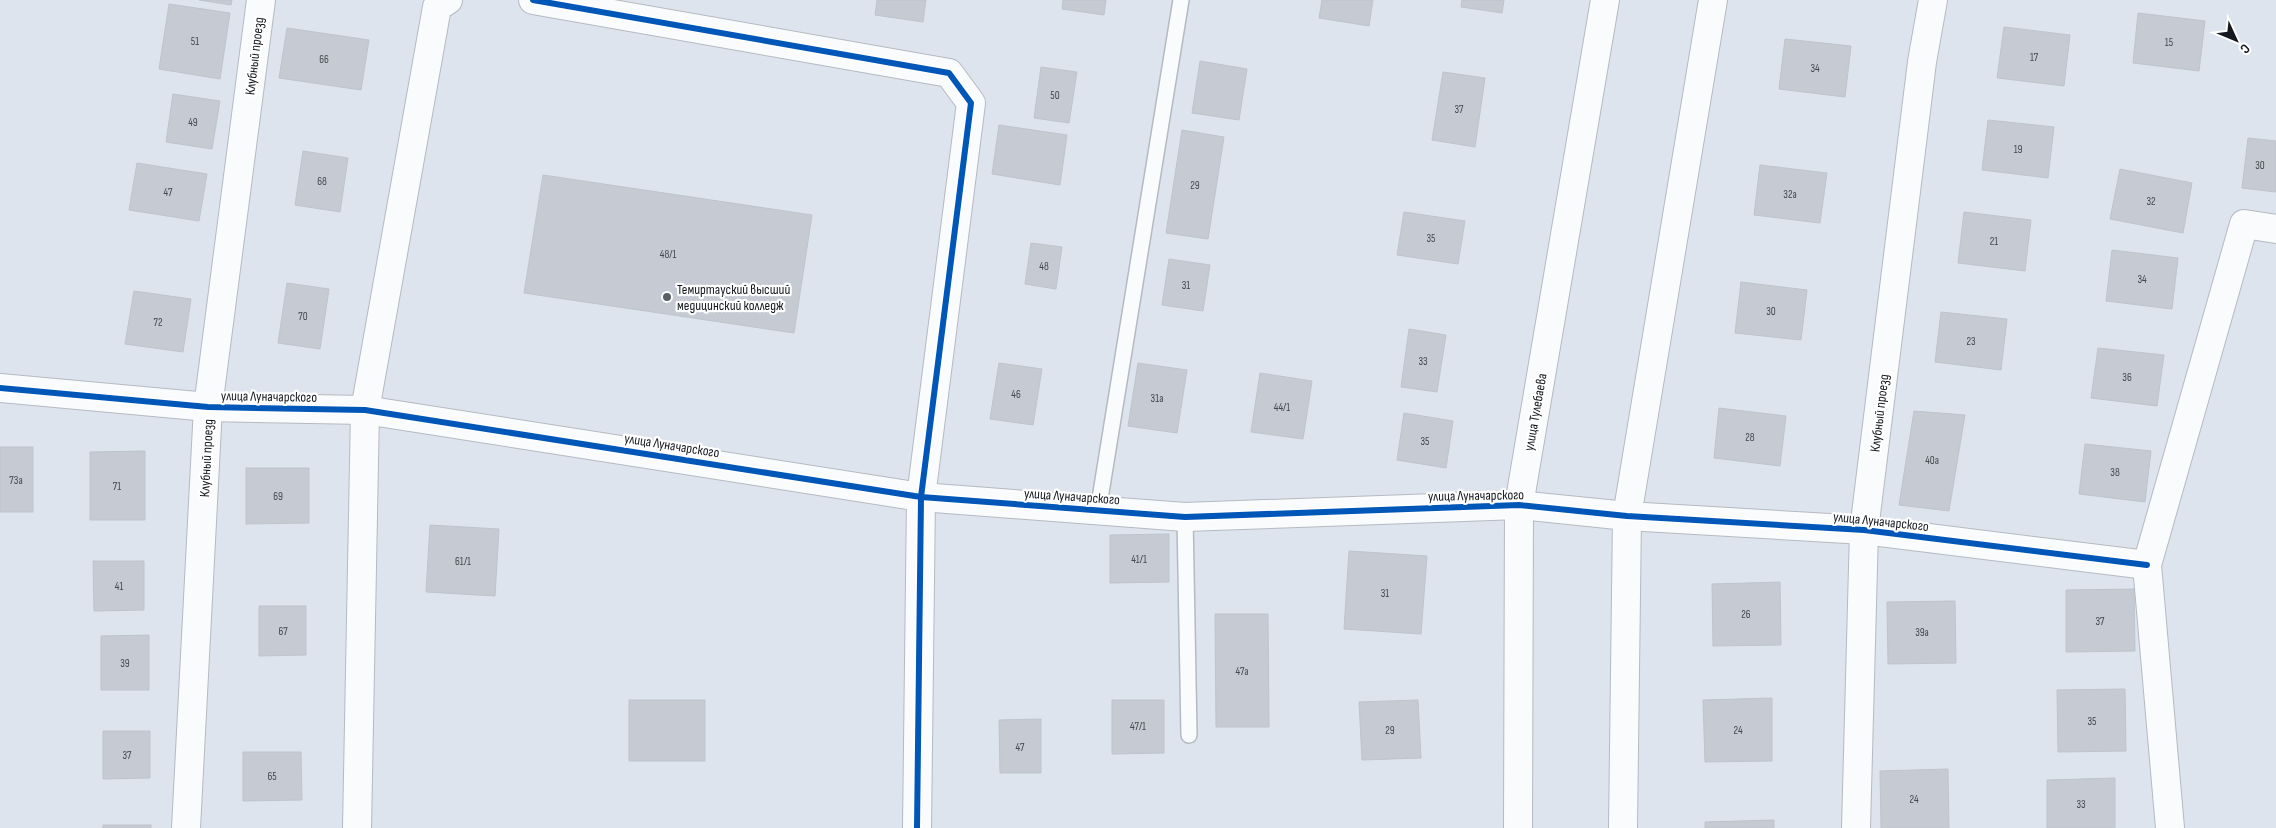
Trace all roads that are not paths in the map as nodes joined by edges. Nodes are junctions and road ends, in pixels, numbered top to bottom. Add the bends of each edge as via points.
1 (261, 0) edge
2 (448, 0) edge
3 (533, 0) edge
4 (1181, 0) edge
5 (1605, 0) edge
6 (1713, 0) edge
7 (1933, 0) edge
8 (2276, 229) edge
9 (0, 388) edge
10 (208, 407) junction
11 (365, 410) junction
12 (920, 497) junction
13 (1520, 505) junction
14 (1098, 510) junction
15 (1627, 516) junction
16 (1185, 517) junction
17 (1864, 530) junction
18 (2147, 565) junction
19 (1189, 735) dead end
20 (186, 828) edge
21 (357, 828) edge
22 (917, 828) edge
23 (1518, 828) edge
24 (1623, 828) edge
25 (1856, 828) edge
26 (2170, 828) edge

1 - 10 street, Клубный проезд
2 - 11 street via 437,7
3 - 12 street via 949,73 971,103
4 - 14 lane
5 - 13 street, улица Тулебаева
6 - 15 street
7 - 17 street, Клубный проезд via 1922,62
8 - 18 street via 2244,224
9 - 10 street, улица Луначарского
10 - 11 street, улица Луначарского
10 - 20 street, Клубный проезд
11 - 12 street, улица Луначарского
11 - 21 street
12 - 14 street, улица Луначарского
12 - 22 street
13 - 15 street, улица Луначарского
13 - 16 street, улица Луначарского
13 - 23 street, улица Тулебаева
14 - 16 street, улица Луначарского
15 - 17 street, улица Луначарского
15 - 24 street
16 - 19 lane
17 - 18 street, улица Луначарского
17 - 25 street, Клубный проезд
18 - 26 street

